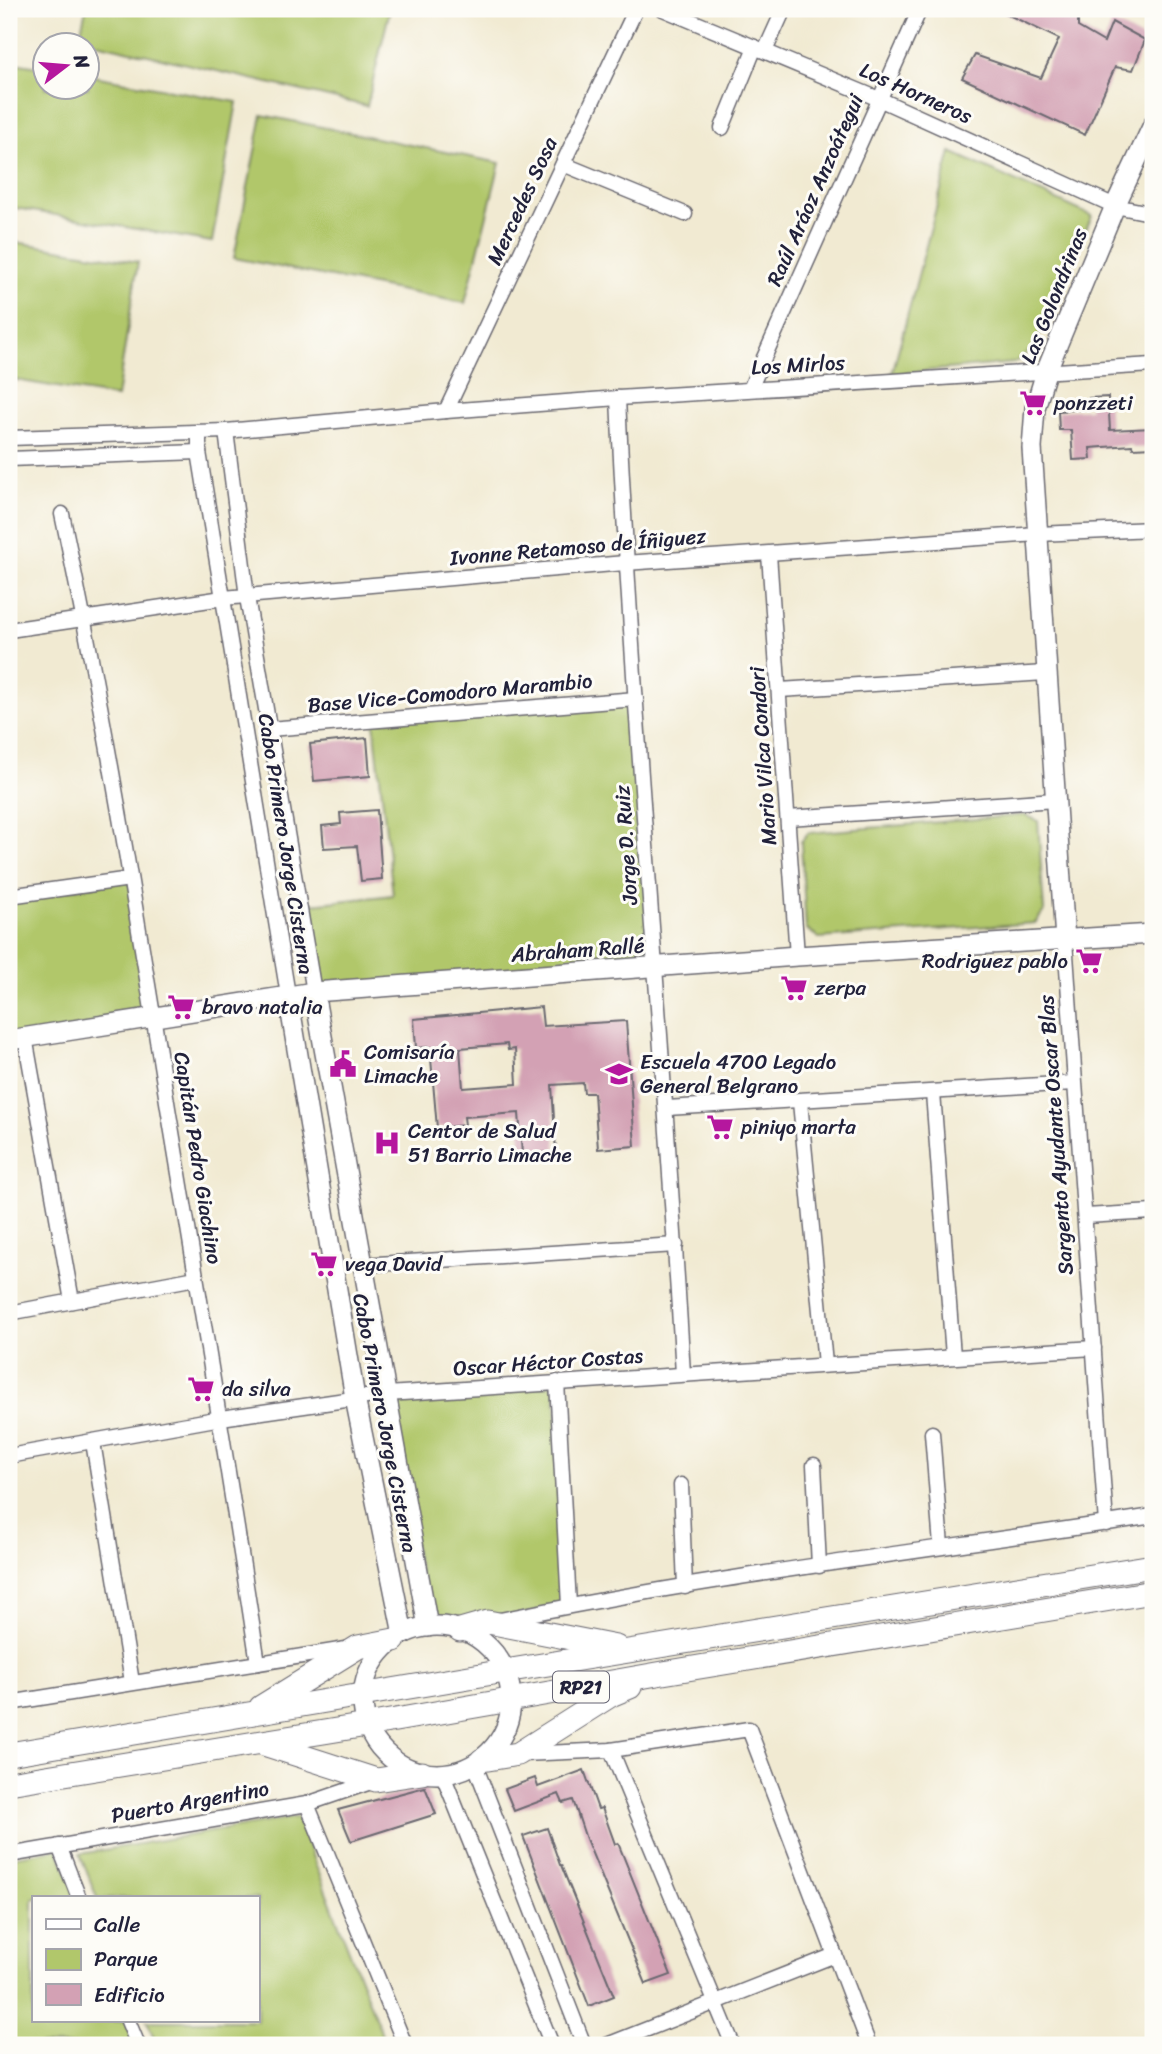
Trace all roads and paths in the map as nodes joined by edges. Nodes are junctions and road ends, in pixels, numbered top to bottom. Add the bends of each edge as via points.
1 (636, 9) edge
2 (663, 9) edge
3 (783, 9) edge
4 (920, 9) edge
5 (760, 49) junction
6 (879, 99) junction
7 (1153, 125) edge
8 (722, 128) dead end
9 (563, 164) junction
10 (1115, 206) junction
11 (1153, 211) edge
12 (685, 214) dead end
13 (1153, 365) edge
14 (1046, 372) junction
15 (750, 389) junction
16 (618, 398) junction
17 (446, 411) junction
18 (226, 431) junction
19 (199, 432) junction
20 (9, 438) edge
21 (199, 452) junction
22 (9, 459) edge
23 (62, 514) dead end
24 (1153, 529) edge
25 (1038, 534) junction
26 (769, 554) junction
27 (625, 563) junction
28 (247, 597) junction
29 (223, 598) junction
30 (84, 619) junction
31 (9, 630) edge
32 (1045, 673) junction
33 (780, 690) junction
34 (636, 699) junction
35 (269, 729) junction
36 (1055, 800) junction
37 (788, 818) junction
38 (130, 878) junction
39 (9, 896) edge
40 (1153, 934) edge
41 (1065, 940) junction
42 (797, 956) junction
43 (656, 968) junction
44 (314, 992) junction
45 (288, 995) junction
46 (153, 1016) junction
47 (17, 1039) edge
48 (1074, 1083) junction
49 (933, 1093) junction
50 (800, 1101) junction
51 (667, 1108) junction
52 (1153, 1212) edge
53 (1086, 1216) junction
54 (676, 1245) junction
55 (362, 1265) junction
56 (196, 1278) junction
57 (72, 1301) junction
58 (9, 1313) edge
59 (1094, 1348) junction
60 (953, 1356) junction
61 (824, 1364) junction
62 (683, 1374) junction
63 (557, 1382) junction
64 (385, 1395) junction
65 (355, 1398) junction
66 (221, 1418) junction
67 (932, 1433) dead end
68 (93, 1442) junction
69 (9, 1456) edge
70 (814, 1465) dead end
71 (681, 1485) dead end
72 (1153, 1516) edge
73 (1106, 1524) junction
74 (941, 1546) junction
75 (819, 1566) junction
76 (1153, 1566) edge
77 (685, 1587) junction
78 (1153, 1592) edge
79 (569, 1605) junction
80 (488, 1622) junction
81 (428, 1627) junction
82 (460, 1630) junction
83 (398, 1637) junction
84 (358, 1647) junction
85 (658, 1647) junction
86 (258, 1663) junction
87 (505, 1671) junction
88 (663, 1673) junction
89 (132, 1682) junction
90 (363, 1695) junction
91 (511, 1700) junction
92 (9, 1703) edge
93 (251, 1714) junction
94 (367, 1725) junction
95 (258, 1742) junction
96 (611, 1750) junction
97 (9, 1754) edge
98 (518, 1754) junction
99 (478, 1762) junction
100 (432, 1774) junction
101 (376, 1780) junction
102 (9, 1783) edge
103 (307, 1804) junction
104 (59, 1846) junction
105 (9, 1854) edge
106 (78, 1896) edge
107 (835, 1955) junction
108 (716, 2002) junction
109 (128, 2022) edge
110 (138, 2045) edge
111 (405, 2045) edge
112 (552, 2045) edge
113 (584, 2045) edge
114 (607, 2045) edge
115 (733, 2045) edge
116 (869, 2045) edge

1 - 9 street, Mercedes Sosa
2 - 5 street, Los Horneros
3 - 5 street
4 - 6 street, Raúl Aráoz Anzoátegui
5 - 6 street, Los Horneros
5 - 8 street
6 - 10 street, Los Horneros
6 - 15 street, Raúl Aráoz Anzoátegui
7 - 10 street, Las Golondrinas
9 - 12 street
9 - 17 street, Mercedes Sosa
10 - 11 street, Los Horneros
10 - 14 street, Las Golondrinas
13 - 14 street, Los Mirlos
14 - 15 street, Los Mirlos
14 - 25 street, Las Golondrinas via 1035,408 1032,448
15 - 16 street, Los Mirlos
16 - 17 street, Los Mirlos
16 - 27 street, Jorge D. Ruiz
17 - 18 street, Los Mirlos
18 - 19 street, Los Mirlos
18 - 28 street, Cabo Primero Jorge Cisterna
19 - 20 street
19 - 21 street, Cabo Primero Jorge Cisterna
21 - 22 street
21 - 29 street, Cabo Primero Jorge Cisterna
23 - 30 street, Capitán Pedro Giachino
24 - 25 street, Ivonne Retamoso de Íñiguez
25 - 26 street, Ivonne Retamoso de Íñiguez
25 - 32 street, Sargento Ayudante Oscar Blas
26 - 27 street, Ivonne Retamoso de Íñiguez
26 - 33 street, Mario Vilca Condori
27 - 28 street, Ivonne Retamoso de Íñiguez
27 - 34 street, Jorge D. Ruiz
28 - 29 street, Ivonne Retamoso de Íñiguez
28 - 35 street, Cabo Primero Jorge Cisterna
29 - 30 street, Ivonne Retamoso de Íñiguez
29 - 45 street, Cabo Primero Jorge Cisterna
30 - 31 street, Ivonne Retamoso de Íñiguez
30 - 38 street, Capitán Pedro Giachino
32 - 33 street
32 - 36 street, Sargento Ayudante Oscar Blas
33 - 37 street, Mario Vilca Condori
34 - 35 street, Base Vice-Comodoro Marambio
34 - 43 street, Jorge D. Ruiz
35 - 44 street, Cabo Primero Jorge Cisterna
36 - 37 street
36 - 41 street, Sargento Ayudante Oscar Blas
37 - 42 street, Mario Vilca Condori
38 - 39 street
38 - 46 street, Capitán Pedro Giachino
40 - 41 street, Abraham Rallé
41 - 42 street, Abraham Rallé
41 - 48 street, Sargento Ayudante Oscar Blas
42 - 43 street, Abraham Rallé
43 - 44 street, Abraham Rallé
43 - 51 street, Jorge D. Ruiz
44 - 45 street, Abraham Rallé
44 - 55 street, Cabo Primero Jorge Cisterna
45 - 46 street, Abraham Rallé
45 - 65 street, Cabo Primero Jorge Cisterna
46 - 47 street, Abraham Rallé
46 - 56 street, Capitán Pedro Giachino
47 - 57 street
48 - 49 street
48 - 53 street, Sargento Ayudante Oscar Blas
49 - 50 street
49 - 60 street
50 - 51 street
50 - 61 street
51 - 54 street, Jorge D. Ruiz
52 - 53 street
53 - 59 street, Sargento Ayudante Oscar Blas
54 - 55 street
54 - 62 street, Jorge D. Ruiz
55 - 64 street, Cabo Primero Jorge Cisterna
56 - 57 street
56 - 66 street, Capitán Pedro Giachino
57 - 58 street
59 - 60 street, Oscar Héctor Costas
59 - 73 street, Sargento Ayudante Oscar Blas
60 - 61 street, Oscar Héctor Costas
61 - 62 street, Oscar Héctor Costas
62 - 63 street, Oscar Héctor Costas
63 - 64 street, Oscar Héctor Costas
63 - 79 street
64 - 65 street, Oscar Héctor Costas
64 - 81 street, Cabo Primero Jorge Cisterna
65 - 66 street, Oscar Héctor Costas
65 - 83 street, Cabo Primero Jorge Cisterna
66 - 68 street, Oscar Héctor Costas
66 - 86 street, Capitán Pedro Giachino
67 - 74 street
68 - 69 street, Oscar Héctor Costas
68 - 89 street
70 - 75 street
71 - 77 street
72 - 73 street
73 - 74 street
74 - 75 street
75 - 77 street
76 - 85 main road, RP21
77 - 79 street
78 - 88 main road, RP21
79 - 80 street
80 - 82 main road
80 - 85 main road via 607,1647
81 - 82 street
81 - 83 street
82 - 87 street via 488,1647
83 - 84 main road
83 - 90 street via 378,1655
84 - 86 street
84 - 93 main road
85 - 87 main road, RP21
86 - 89 street
87 - 90 main road, RP21
87 - 91 street
88 - 91 main road, RP21
88 - 98 main road via 611,1695
89 - 92 street
90 - 93 main road, RP21
90 - 94 street
91 - 94 main road, RP21
91 - 99 street via 508,1723 498,1743
93 - 97 main road, RP21
94 - 95 main road, RP21
94 - 100 street via 380,1747 398,1764
95 - 101 main road
95 - 102 main road, RP21
96 - 98 street
96 - 107 street via 749,1729
96 - 108 street
98 - 99 main road
99 - 100 street via 459,1772
99 - 113 street
100 - 101 main road
100 - 112 street
101 - 103 street, Puerto Argentino
103 - 104 street, Puerto Argentino
103 - 111 street
104 - 105 street, Puerto Argentino
104 - 106 street
107 - 108 street
107 - 116 street
108 - 114 street
108 - 115 street
109 - 110 street

